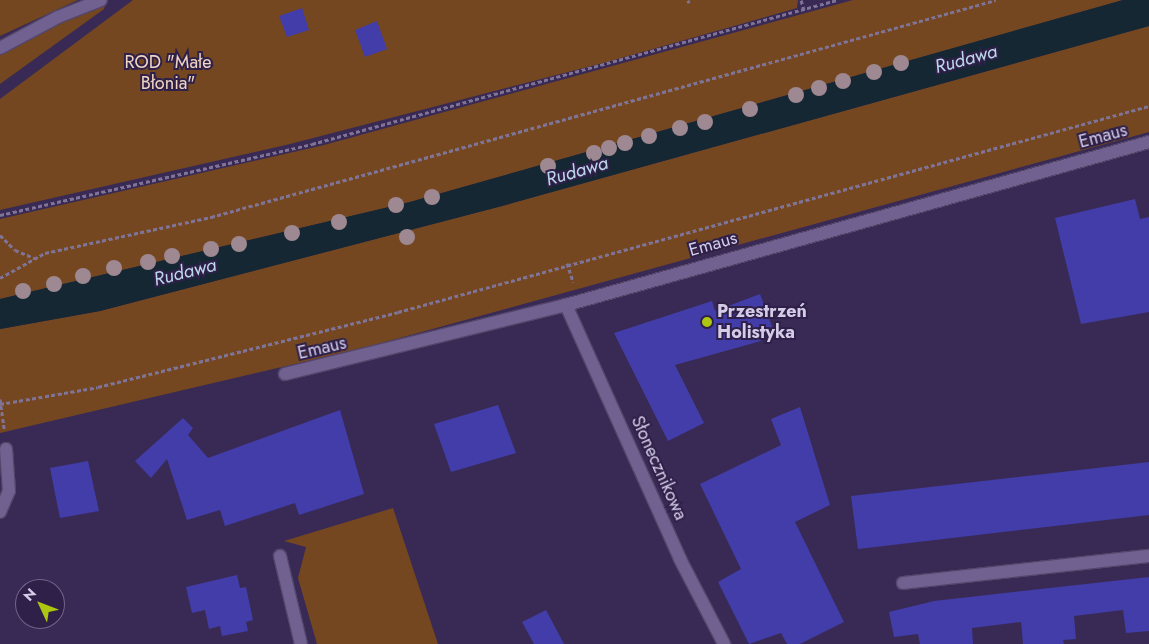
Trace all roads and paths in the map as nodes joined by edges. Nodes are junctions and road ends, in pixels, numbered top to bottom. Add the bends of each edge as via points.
1 (101, 0) edge
2 (801, 0) edge
3 (837, 0) edge
4 (996, 0) edge
5 (804, 10) junction
6 (0, 48) edge
7 (1149, 106) edge
8 (1149, 142) edge
9 (0, 215) edge
10 (0, 235) edge
11 (35, 258) junction
12 (0, 278) edge
13 (566, 305) junction
14 (285, 374) dead end
15 (0, 399) edge
16 (1, 404) edge
17 (6, 449) joint
18 (0, 512) edge
19 (280, 556) dead end
20 (1149, 556) edge
21 (903, 583) dead end
22 (301, 644) edge
23 (724, 644) edge

1 - 6 street via 58,17
2 - 5 path
3 - 5 path
4 - 11 path via 452,152
5 - 9 path via 321,142
7 - 16 path via 398,312 98,387
8 - 13 street, Emaus
10 - 11 path via 15,250
11 - 12 path
13 - 14 street, Emaus
13 - 23 street, Słonecznikowa via 680,559
15 - 16 path
16 - 17 path
17 - 18 street via 9,491
19 - 22 street
20 - 21 street

